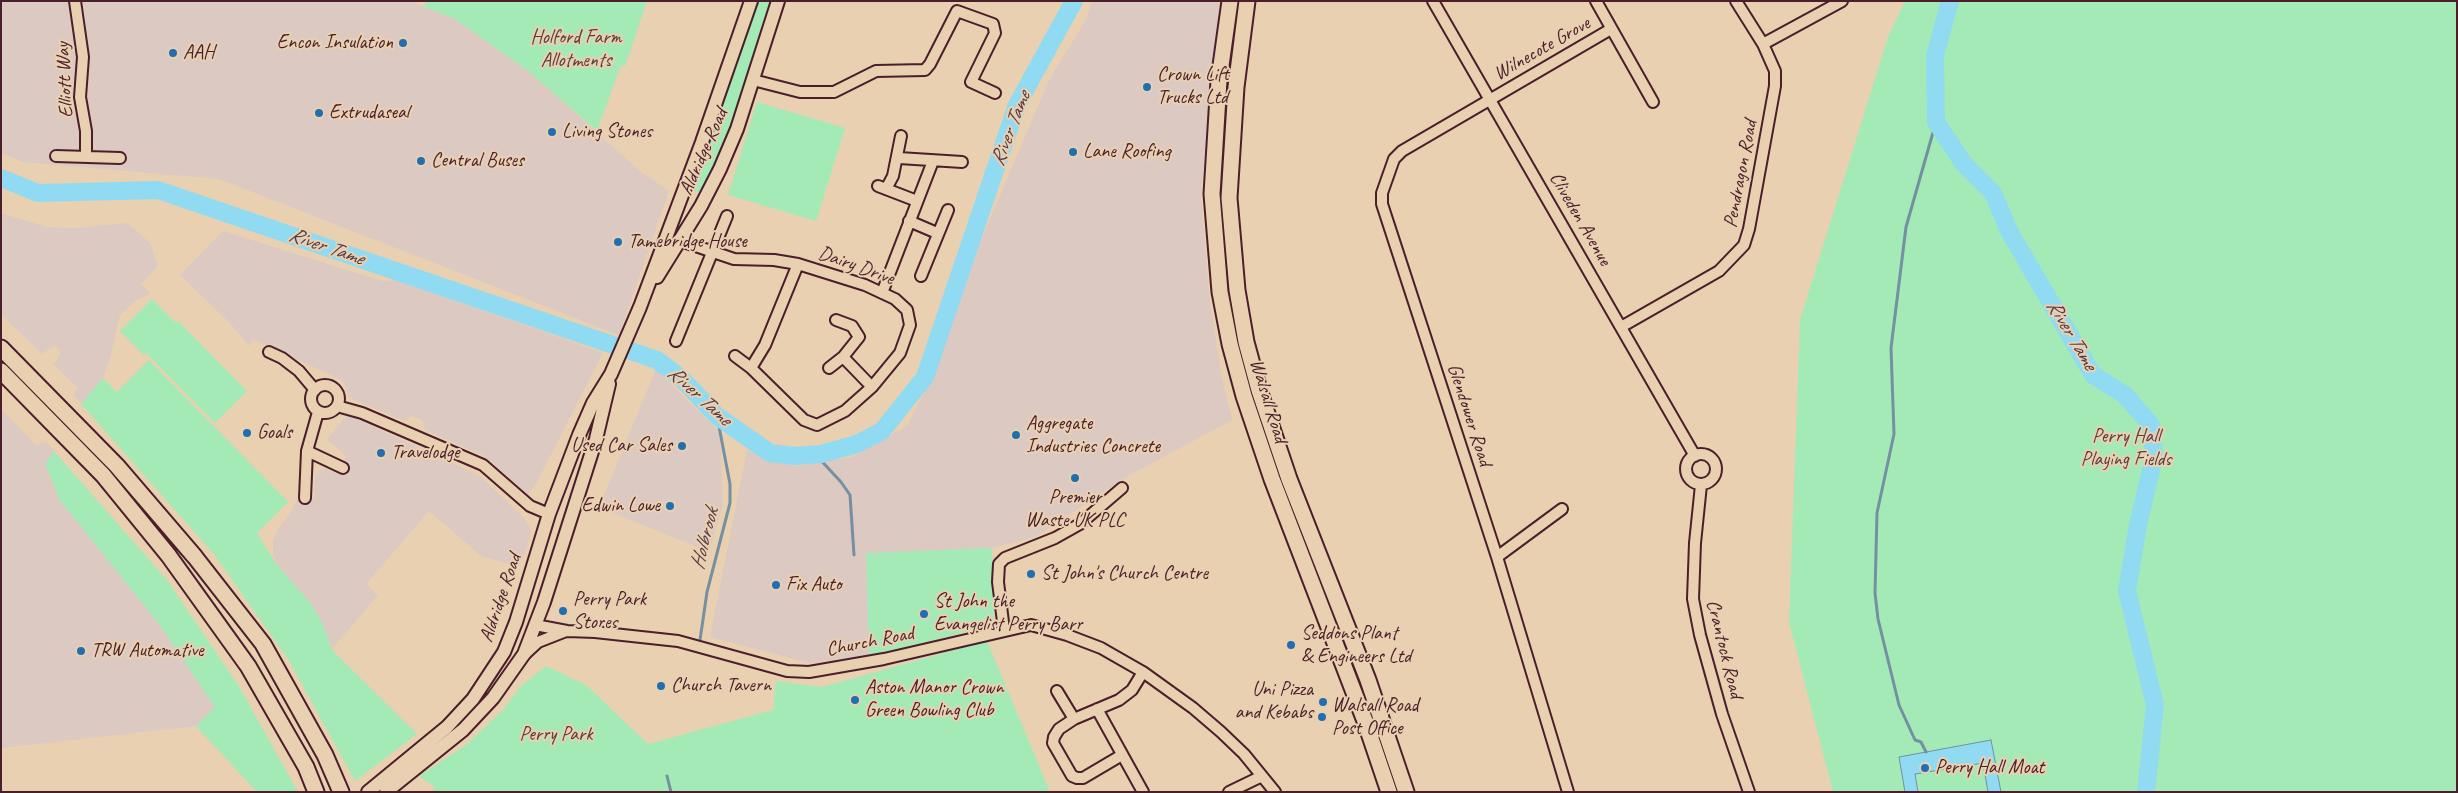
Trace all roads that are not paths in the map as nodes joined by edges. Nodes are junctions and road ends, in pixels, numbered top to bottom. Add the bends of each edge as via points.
1 (75, 1) edge
2 (751, 1) edge
3 (778, 1) edge
4 (1230, 1) edge
5 (1247, 1) edge
6 (1434, 1) edge
7 (1596, 1) edge
8 (1736, 1) edge
9 (1842, 1) edge
10 (1611, 29) junction
11 (1763, 44) junction
12 (753, 80) junction
13 (995, 92) dead end
14 (1490, 99) junction
15 (1653, 102) dead end
16 (901, 136) dead end
17 (56, 156) dead end
18 (86, 156) junction
19 (120, 158) dead end
20 (899, 158) junction
21 (933, 160) junction
22 (962, 162) dead end
23 (681, 198) junction
24 (917, 201) junction
25 (701, 206) junction
26 (948, 210) dead end
27 (727, 216) dead end
28 (910, 221) junction
29 (937, 233) junction
30 (678, 240) junction
31 (711, 252) junction
32 (798, 264) junction
33 (921, 276) dead end
34 (882, 293) junction
35 (640, 307) junction
36 (836, 320) dead end
37 (1621, 327) junction
38 (676, 341) dead end
39 (1, 348) edge
40 (269, 352) dead end
41 (735, 356) dead end
42 (843, 357) junction
43 (751, 368) junction
44 (829, 368) dead end
45 (1, 371) edge
46 (611, 374) junction
47 (872, 387) junction
48 (315, 390) junction
49 (337, 406) junction
50 (318, 412) junction
51 (307, 451) junction
52 (1695, 456) junction
53 (343, 468) dead end
54 (1701, 485) junction
55 (1122, 488) dead end
56 (305, 498) dead end
57 (1562, 510) dead end
58 (549, 514) junction
59 (569, 522) junction
60 (1497, 556) junction
61 (535, 625) junction
62 (1004, 630) junction
63 (567, 631) junction
64 (504, 652) junction
65 (524, 654) junction
66 (1144, 672) junction
67 (1057, 691) dead end
68 (1097, 709) junction
69 (1074, 719) junction
70 (1122, 755) junction
71 (1262, 776) junction
72 (316, 792) edge
73 (341, 792) edge
74 (368, 792) edge
75 (386, 792) edge
76 (1143, 792) edge
77 (1229, 792) edge
78 (1275, 792) edge
79 (1389, 792) edge
80 (1406, 792) edge
81 (1568, 792) edge
82 (1749, 792) edge

1 - 18 street, Elliott Way via 83,56 80,97 86,131
2 - 23 main road, Aldridge Road
3 - 12 main road, Aldridge Road
4 - 79 highway, Walsall Road via 1219,80 1212,194 1220,292 1230,344 1272,479
5 - 80 highway, Walsall Road via 1236,87 1229,198 1236,290 1246,342 1289,479 1368,680
6 - 14 street, Cliveden Avenue
7 - 10 street, Wilnecote Grove
8 - 11 street, Pendragon Road
9 - 11 street
10 - 14 street, Wilnecote Grove
10 - 15 street, Wilnecote Grove
11 - 37 street, Pendragon Road via 1774,71 1775,86 1744,244 1719,271
12 - 13 street via 800,92 834,92 876,71 925,70 957,11 993,24 995,33 971,82
12 - 25 main road, Aldridge Road via 737,129
14 - 37 street, Cliveden Avenue
14 - 60 street, Glendower Road via 1394,159 1384,182 1382,204
16 - 20 street
17 - 18 street
18 - 19 street
20 - 21 street
20 - 24 street via 894,176 882,188
21 - 22 street
21 - 24 street
23 - 25 main road
23 - 35 main road, Aldridge Road
24 - 28 street
25 - 30 main road, Aldridge Road
26 - 29 street
27 - 31 street
28 - 29 street
28 - 34 street
29 - 33 street
30 - 31 street, Dairy Drive
30 - 35 main road, Aldridge Road
31 - 32 street, Dairy Drive via 734,259
31 - 38 street
32 - 34 street, Dairy Drive via 838,275
32 - 43 street via 765,346
34 - 47 street, Dairy Drive via 907,310 910,325 900,353
35 - 46 main road, Aldridge Road
36 - 42 street via 852,326 859,337
37 - 52 street, Cliveden Avenue
39 - 73 highway via 117,466 195,557 263,644 325,756
40 - 48 street via 299,371
41 - 43 street, Dairy Drive
42 - 44 street
42 - 47 street
43 - 47 street, Dairy Drive via 804,420 817,425 845,411
45 - 72 highway via 103,475 169,556 248,666 306,767
46 - 58 main road, Aldridge Road via 593,403
46 - 59 main road, Aldridge Road via 596,439
48 - 49 street via 330,386 336,391
48 - 50 street via 311,401
49 - 50 street via 329,412
49 - 58 street via 362,413 483,465 530,506
50 - 51 street
51 - 53 street
51 - 56 street
52 - 54 street via 1688,461 1687,476
52 - 54 street via 1704,454 1715,463 1715,477
54 - 82 street, Crantock Road via 1693,599 1720,706
55 - 62 street via 1080,524 1005,558 1000,564 998,582
57 - 60 street
58 - 59 main road
58 - 64 main road, Aldridge Road
59 - 61 main road, Aldridge Road
60 - 81 street, Glendower Road
61 - 63 street, Church Road
61 - 64 main road via 527,627
61 - 65 main road, Aldridge Road
62 - 63 street, Church Road via 884,659 809,672 787,672 678,642
62 - 66 street, Church Road via 1032,625 1067,634
63 - 65 street, Church Road via 538,642
64 - 74 main road, Aldridge Road via 473,699 447,727
65 - 75 main road, Aldridge Road via 504,685 464,730
66 - 68 street via 1132,690 1119,700
66 - 71 street, Church Road via 1193,708 1244,754
67 - 69 street
68 - 69 street
68 - 70 street
69 - 70 street via 1059,729 1053,742 1072,776 1083,778
70 - 76 street
71 - 77 street
71 - 78 street, Church Road

